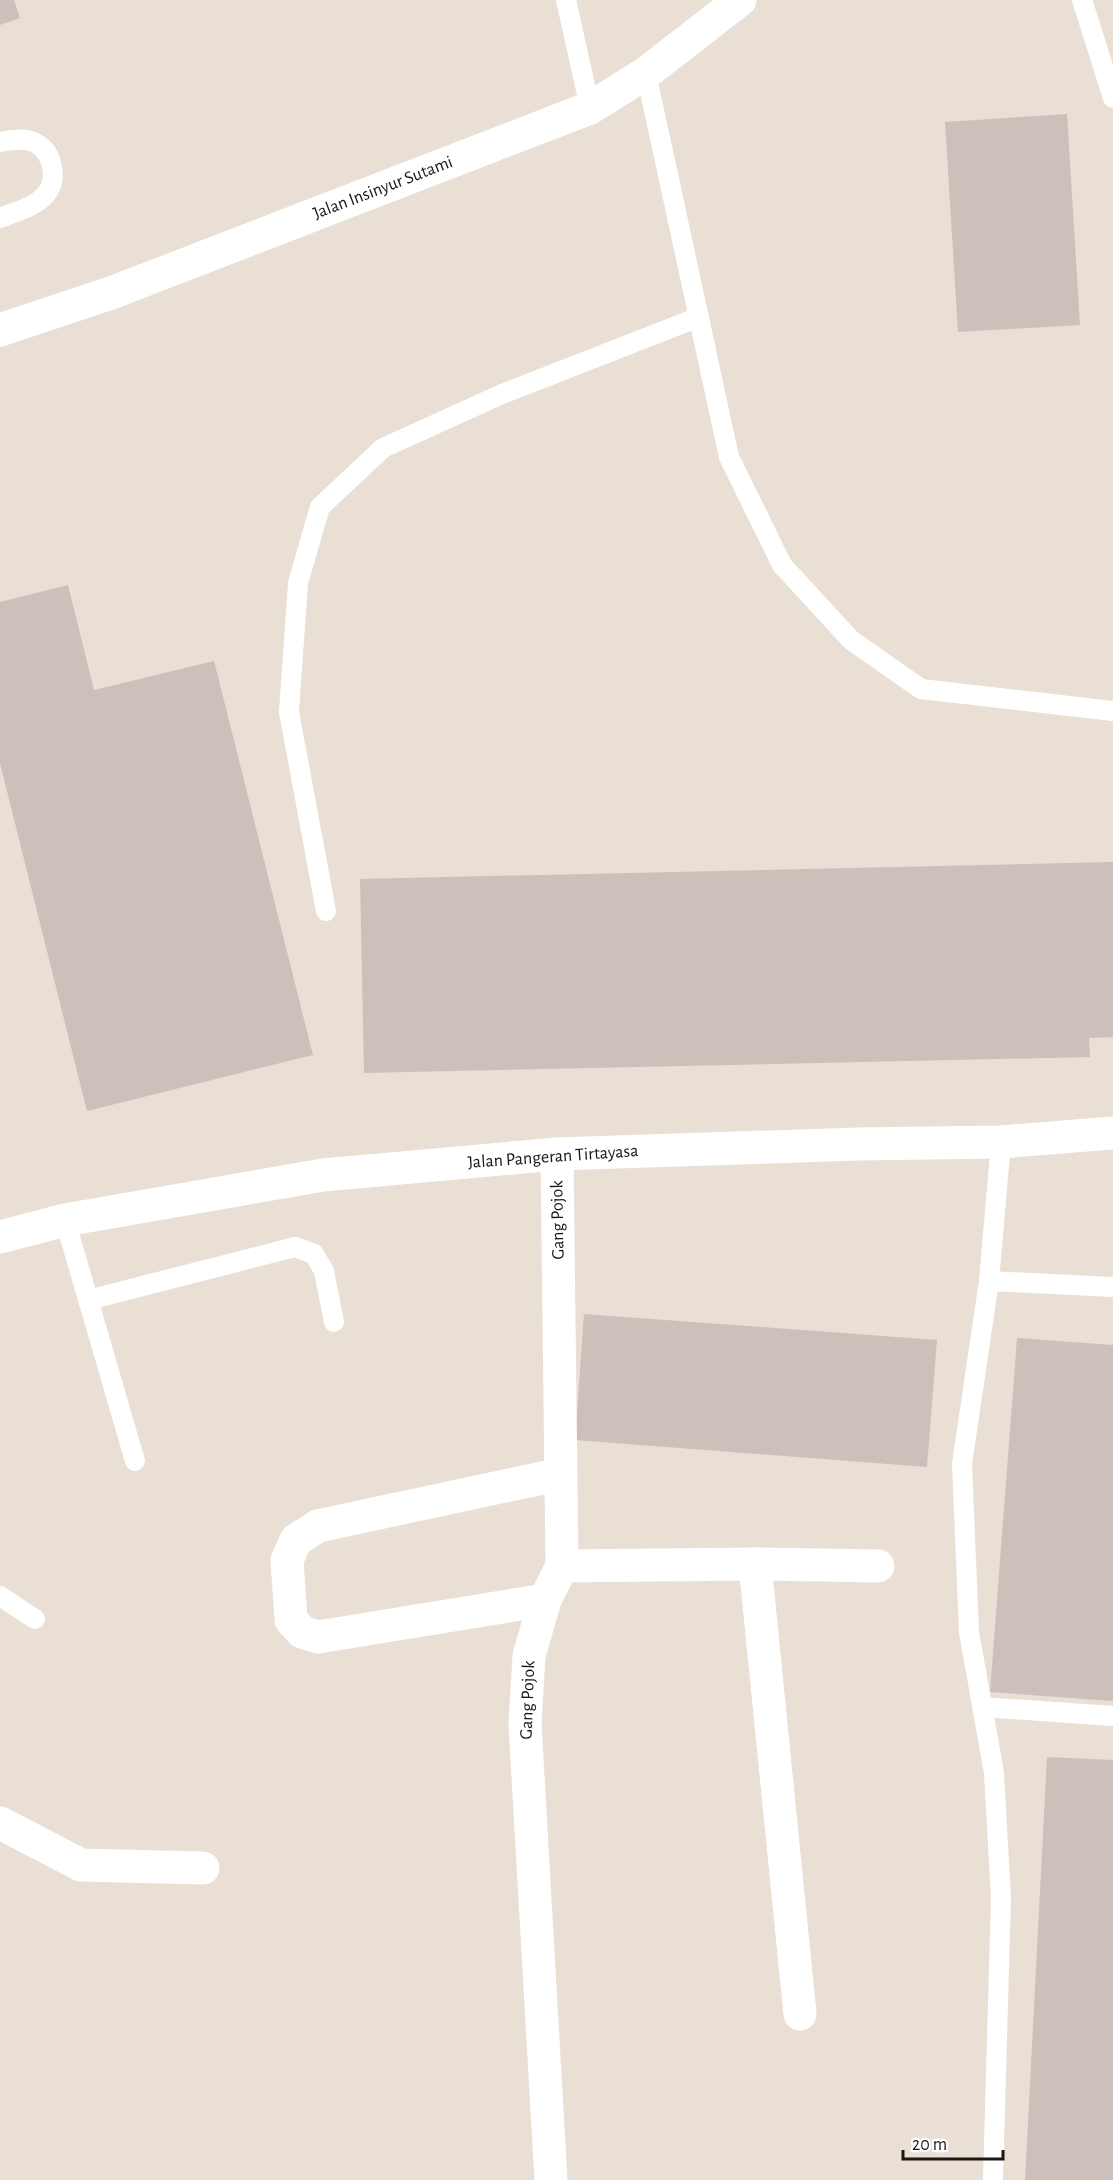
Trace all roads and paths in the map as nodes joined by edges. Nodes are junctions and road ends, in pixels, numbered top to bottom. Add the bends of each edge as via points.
1 (566, 0) edge
2 (740, 0) edge
3 (1082, 0) edge
4 (646, 73) junction
5 (1113, 99) edge
6 (590, 108) junction
7 (0, 142) edge
8 (0, 218) edge
9 (699, 316) junction
10 (0, 330) edge
11 (1113, 711) edge
12 (326, 911) dead end
13 (1113, 1133) edge
14 (1001, 1142) junction
15 (557, 1154) junction
16 (65, 1220) junction
17 (0, 1237) edge
18 (989, 1281) junction
19 (1113, 1287) edge
20 (88, 1299) junction
21 (334, 1322) dead end
22 (135, 1461) dead end
23 (561, 1473) junction
24 (755, 1563) junction
25 (562, 1566) junction
26 (878, 1566) dead end
27 (0, 1596) edge
28 (545, 1600) junction
29 (34, 1619) dead end
30 (982, 1707) junction
31 (1113, 1716) edge
32 (0, 1823) edge
33 (203, 1868) dead end
34 (800, 2014) dead end
35 (551, 2180) edge
36 (993, 2180) edge

1 - 6 lane
2 - 4 main road, Jalan Insinyur Sutami
3 - 5 lane
4 - 6 main road, Jalan Insinyur Sutami
4 - 9 lane
6 - 10 main road, Jalan Insinyur Sutami via 111,293
7 - 8 lane via 36,143 46,152 52,180 46,194 33,204
9 - 11 lane via 729,457 782,566 851,640 921,689
9 - 12 lane via 502,394 383,448 320,507 298,583 289,712
13 - 14 main road, Jalan Pangeran Tirtayasa
14 - 15 main road, Jalan Pangeran Tirtayasa
14 - 18 lane
15 - 16 main road, Jalan Pangeran Tirtayasa via 322,1174
15 - 23 main road, Gang Pojok
16 - 17 main road, Jalan Pangeran Tirtayasa
16 - 20 lane
18 - 19 lane
18 - 30 lane via 962,1464 969,1632
20 - 21 lane via 296,1247 314,1254 324,1271
20 - 22 lane
23 - 25 main road, Gang Pojok
23 - 28 main road via 318,1526 296,1540 287,1560 291,1620 302,1632 318,1637
24 - 25 main road
24 - 26 main road
24 - 34 main road
25 - 28 main road, Gang Pojok
27 - 29 lane
28 - 35 main road, Gang Pojok via 529,1656 525,1724
30 - 31 lane
30 - 36 lane via 994,1773 1001,1898
32 - 33 main road via 81,1865

